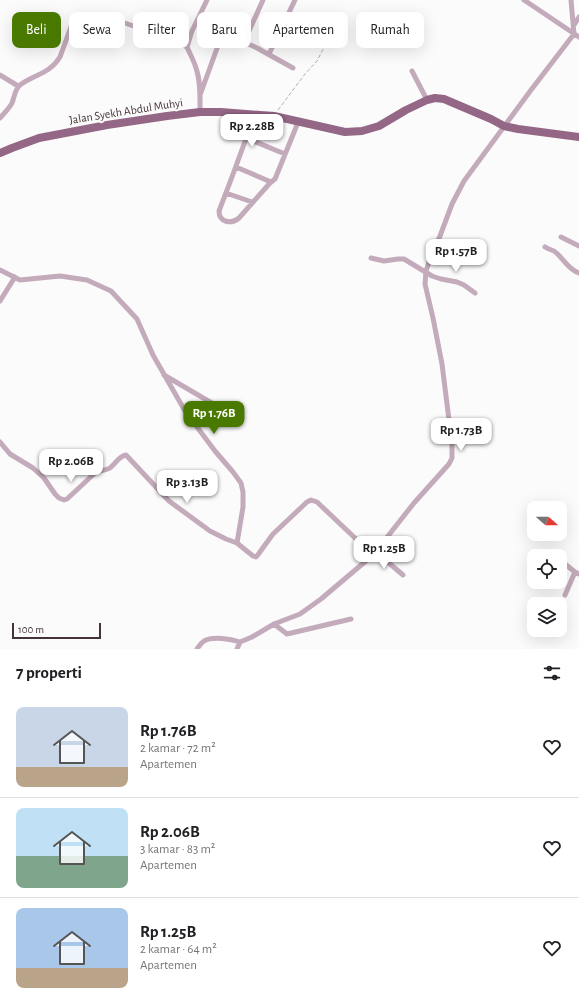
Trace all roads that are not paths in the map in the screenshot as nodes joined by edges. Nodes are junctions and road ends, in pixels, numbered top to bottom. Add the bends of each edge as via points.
1 (207, 0) edge
2 (263, 0) edge
3 (294, 0) edge
4 (524, 0) edge
5 (570, 0) edge
6 (202, 12) edge
7 (579, 17) edge
8 (197, 22) edge
9 (574, 25) junction
10 (133, 26) edge
11 (251, 27) edge
12 (577, 36) edge
13 (189, 41) edge
14 (251, 46) edge
15 (187, 48) edge
16 (217, 48) edge
17 (268, 54) junction
18 (293, 68) dead end
19 (412, 71) dead end
20 (0, 75) edge
21 (18, 86) junction
22 (200, 95) junction
23 (427, 100) junction
24 (200, 112) junction
25 (255, 114) junction
26 (0, 118) edge
27 (299, 120) junction
28 (504, 126) junction
29 (579, 136) edge
30 (246, 138) junction
31 (0, 154) edge
32 (285, 154) junction
33 (236, 167) junction
34 (271, 182) junction
35 (226, 193) junction
36 (252, 202) junction
37 (562, 237) dead end
38 (579, 246) edge
39 (545, 247) dead end
40 (371, 258) dead end
41 (0, 270) edge
42 (426, 273) junction
43 (579, 273) edge
44 (15, 277) junction
45 (475, 293) dead end
46 (0, 301) edge
47 (164, 375) junction
48 (222, 409) dead end
49 (0, 442) edge
50 (237, 543) junction
51 (375, 554) junction
52 (567, 565) edge
53 (577, 573) edge
54 (403, 574) dead end
55 (565, 595) dead end
56 (351, 619) dead end
57 (274, 624) junction
58 (240, 642) junction
59 (197, 649) edge
60 (237, 649) edge

1 - 6 street
2 - 11 street
3 - 17 street
4 - 12 street
5 - 9 street
7 - 9 street
8 - 13 street
9 - 12 street
10 - 21 street via 104,16 93,21 78,17 73,21 56,63 45,72
12 - 28 street
14 - 17 street
15 - 22 street via 196,68
16 - 22 street
17 - 18 street
19 - 23 street
20 - 21 street
21 - 26 street via 9,108
22 - 24 street
23 - 27 main road, Jalan Syekh Abdul Muhyi via 379,126 362,131 345,132
23 - 28 main road, Jalan Syekh Abdul Muhyi via 444,99
24 - 25 main road, Jalan Syekh Abdul Muhyi
24 - 31 main road, Jalan Syekh Abdul Muhyi via 113,124 39,138
25 - 27 main road, Jalan Syekh Abdul Muhyi
25 - 30 street
27 - 32 street
28 - 29 main road, Jalan Syekh Abdul Muhyi via 518,130
28 - 42 street via 464,181 452,204
30 - 32 street
30 - 33 street
32 - 34 street via 275,179
33 - 34 street
33 - 35 street
34 - 36 street
35 - 36 street
35 - 36 street via 219,214 227,222 236,221
37 - 38 street
39 - 43 street
40 - 42 street via 384,261 404,259
41 - 44 street
42 - 45 street via 436,278 461,283
42 - 51 street via 425,284 442,364 452,458
44 - 46 street
44 - 47 street via 20,280 60,276 87,280 111,291 138,319 152,355
47 - 48 street
47 - 50 street via 185,411 241,483 243,507
49 - 50 street via 10,454 33,468 55,494 64,500 96,472 109,469 126,455 169,501 210,531
50 - 51 street via 256,557 274,534 311,500 317,502
51 - 54 street
51 - 57 street via 300,614
52 - 53 street
53 - 55 street
56 - 57 street via 287,634
57 - 58 street
58 - 59 street via 216,638 202,642
58 - 60 street

